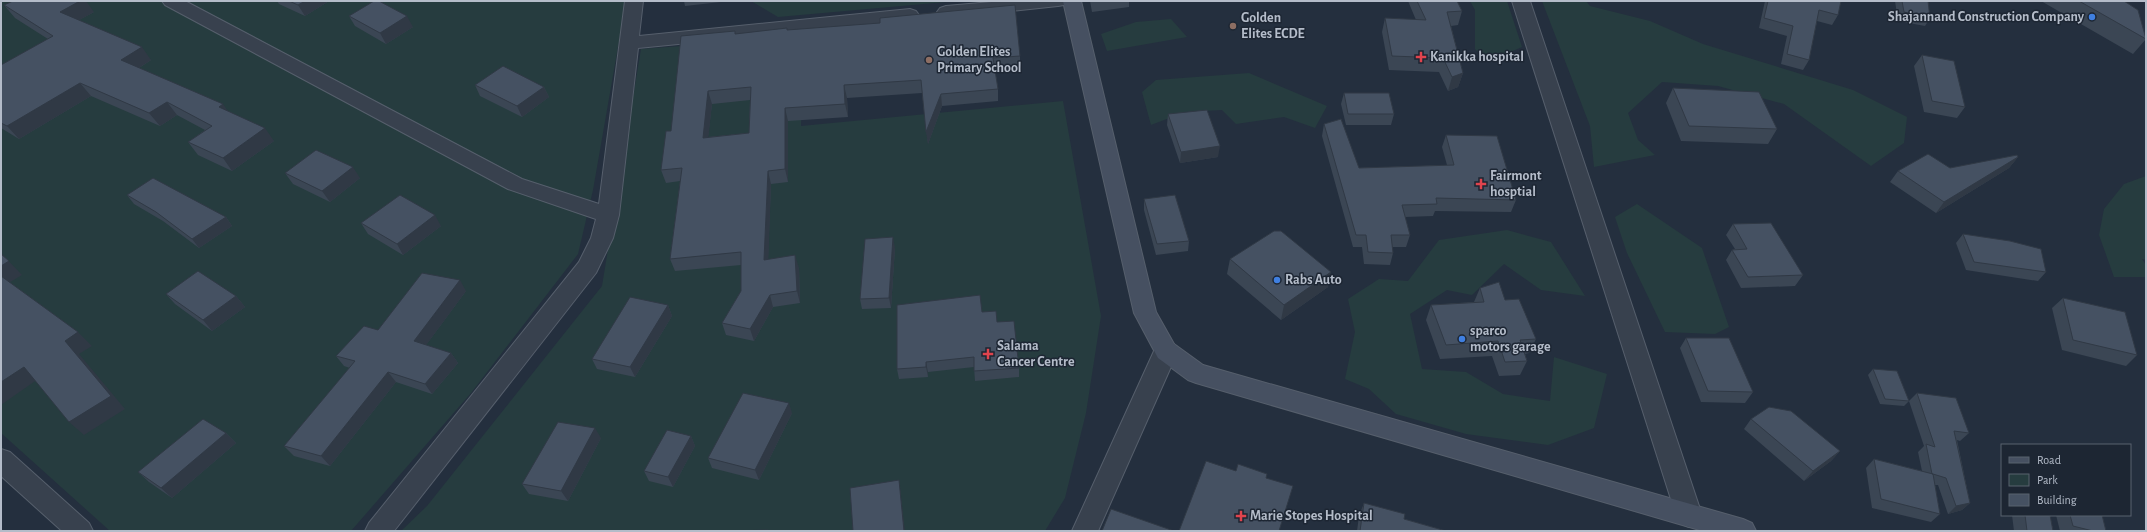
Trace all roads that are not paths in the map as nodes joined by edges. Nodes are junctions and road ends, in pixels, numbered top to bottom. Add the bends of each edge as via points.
1 (171, 1) edge
2 (634, 1) edge
3 (1058, 1) edge
4 (1072, 1) edge
5 (1521, 1) edge
6 (629, 43) junction
7 (608, 215) junction
8 (1166, 351) junction
9 (1, 460) edge
10 (1689, 515) junction
11 (80, 531) edge
12 (378, 531) edge
13 (1085, 531) edge
14 (1743, 531) edge

1 - 7 street via 515,184
2 - 6 street
3 - 6 street
4 - 8 street via 1145,313
5 - 10 street
6 - 7 street
7 - 12 street via 602,238 588,267
8 - 10 street via 1196,373
8 - 13 street
9 - 11 street
10 - 14 street

